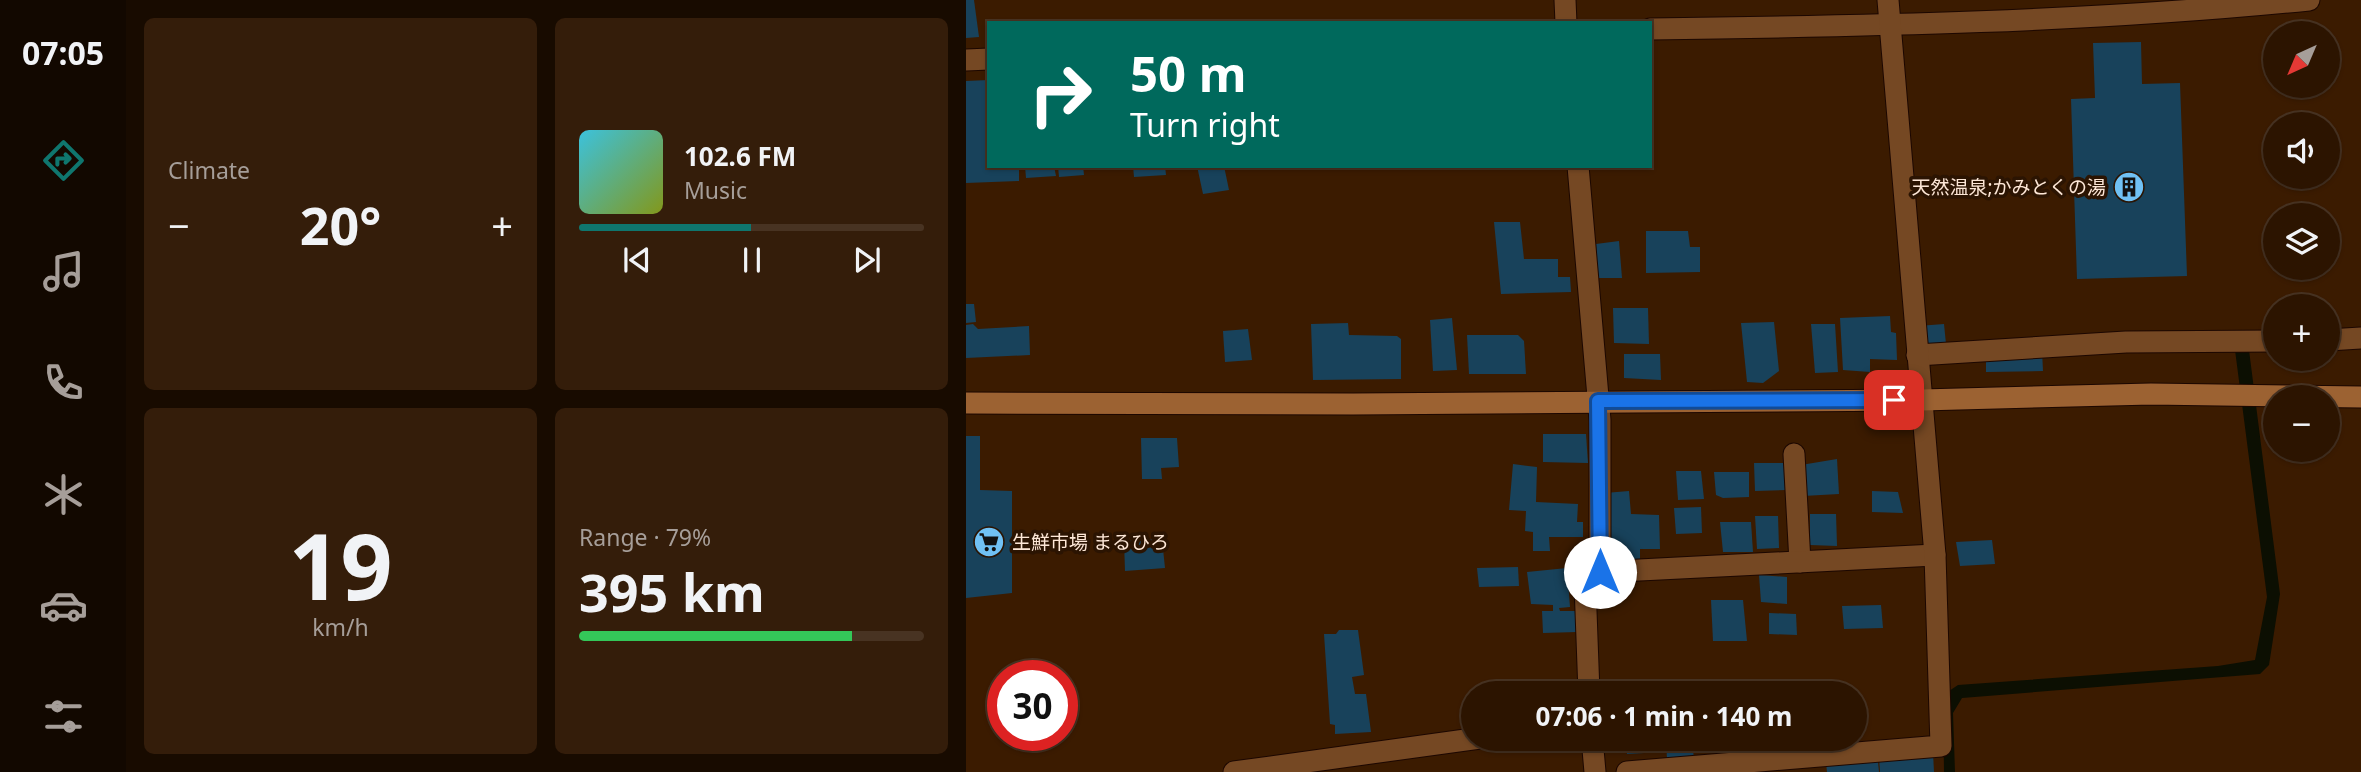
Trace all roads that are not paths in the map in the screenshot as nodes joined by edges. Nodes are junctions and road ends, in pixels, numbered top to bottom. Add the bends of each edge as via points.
1 (1564, 0) edge
2 (1888, 0) edge
3 (2309, 0) edge
4 (2235, 4) edge
5 (1566, 21) edge
6 (1890, 26) junction
7 (1652, 29) edge
8 (987, 59) edge
9 (966, 60) edge
10 (1578, 168) edge
11 (2361, 338) edge
12 (2340, 339) edge
13 (2263, 341) edge
14 (1917, 355) junction
15 (2361, 397) edge
16 (1922, 400) junction
17 (1598, 401) junction
18 (966, 403) edge
19 (1794, 454) dead end
20 (1935, 555) junction
21 (1800, 562) junction
22 (1600, 572) junction
23 (1589, 681) edge
24 (1461, 741) edge
25 (1593, 751) edge
26 (1234, 772) edge
27 (1595, 772) edge
28 (1627, 772) edge

1 - 5 street
2 - 6 street
3 - 4 street
4 - 6 street
6 - 7 street
6 - 14 street
8 - 9 street
10 - 17 street
11 - 12 street
13 - 14 street via 2126,342
14 - 16 street
15 - 16 street via 2151,394
16 - 17 street
16 - 20 street
17 - 18 street
17 - 22 street
19 - 21 street
20 - 21 street
20 - 28 street via 1941,746
21 - 22 street
22 - 23 street via 1585,584
24 - 26 street
25 - 27 street

